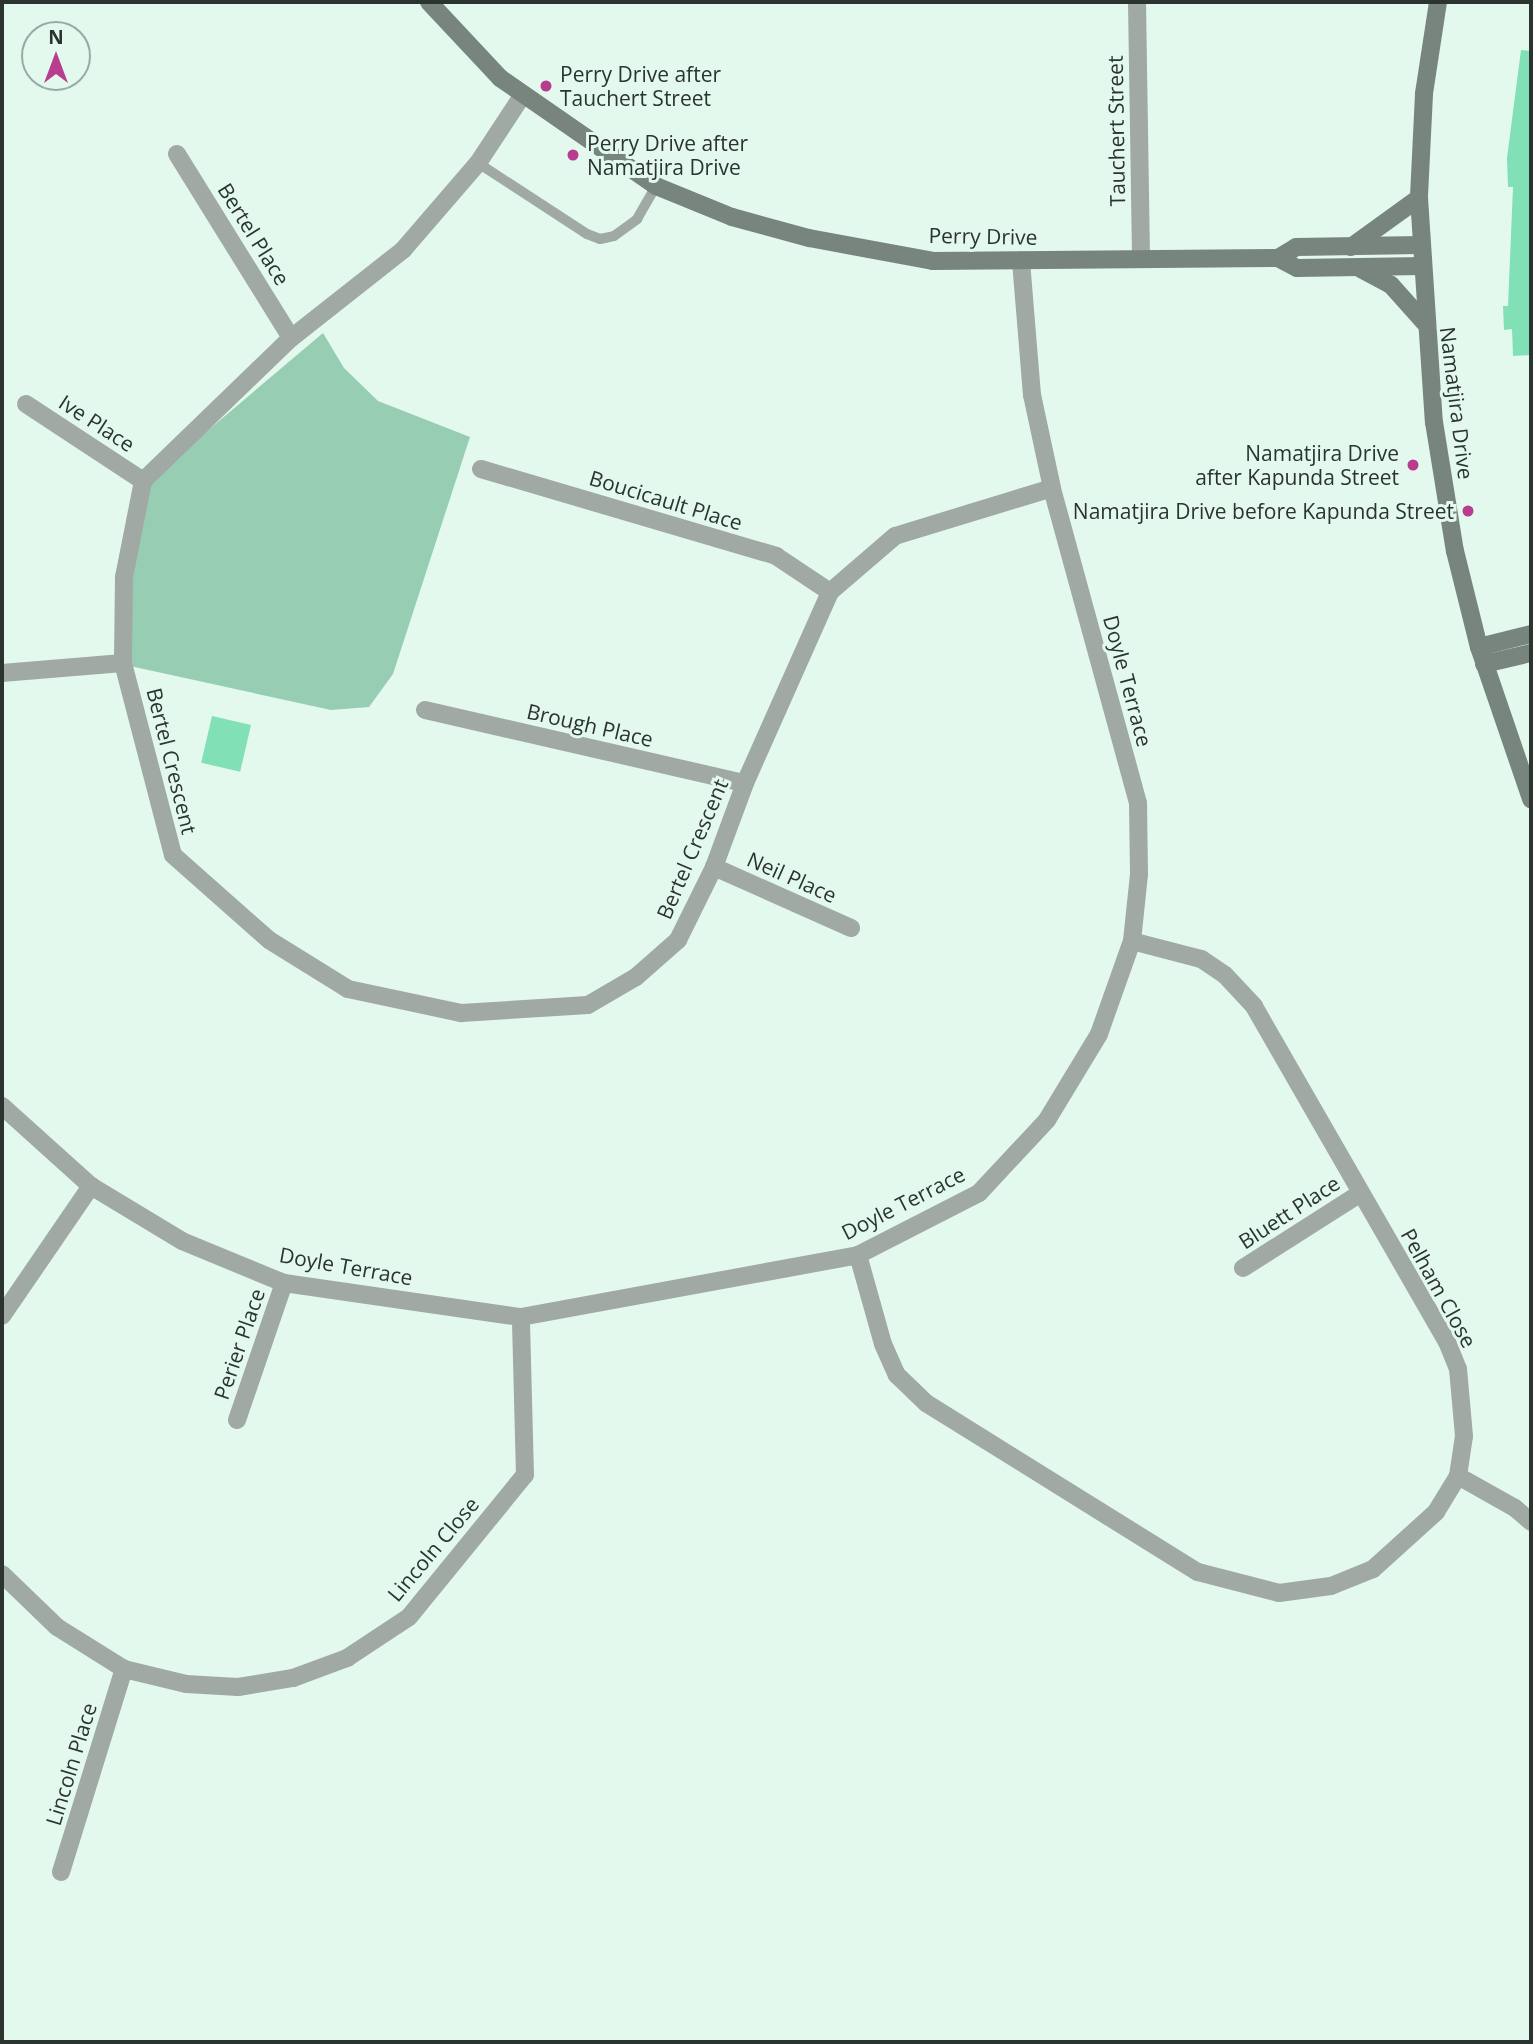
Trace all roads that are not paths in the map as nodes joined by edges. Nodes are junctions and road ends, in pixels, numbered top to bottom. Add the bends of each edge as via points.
1 (429, 2) edge
2 (1137, 2) edge
3 (1438, 2) edge
4 (523, 96) junction
5 (177, 154) dead end
6 (478, 163) junction
7 (656, 186) junction
8 (1419, 198) junction
9 (1421, 245) junction
10 (1351, 247) junction
11 (1278, 258) junction
12 (1141, 259) junction
13 (1021, 260) junction
14 (1422, 266) junction
15 (1356, 267) junction
16 (1424, 322) junction
17 (291, 338) junction
18 (26, 404) dead end
19 (481, 469) dead end
20 (143, 481) junction
21 (1052, 488) junction
22 (830, 592) junction
23 (1531, 634) edge
24 (1531, 653) edge
25 (1481, 655) junction
26 (123, 663) junction
27 (2, 673) edge
28 (425, 710) dead end
29 (745, 783) junction
30 (1531, 799) edge
31 (714, 867) junction
32 (851, 928) dead end
33 (1132, 940) junction
34 (2, 1106) edge
35 (91, 1186) junction
36 (1359, 1194) junction
37 (858, 1255) junction
38 (1243, 1268) dead end
39 (284, 1283) junction
40 (2, 1316) edge
41 (521, 1317) junction
42 (237, 1420) dead end
43 (1458, 1476) junction
44 (1531, 1522) edge
45 (2, 1574) edge
46 (124, 1669) junction
47 (61, 1872) dead end

1 - 4 street, Perry Drive via 458,36
2 - 12 street, Tauchert Street
3 - 8 street, Namatjira Drive via 1424,94
4 - 6 street
4 - 7 street, Perry Drive
5 - 17 street, Bertel Place
6 - 7 lane via 600,239 614,236 637,219
6 - 17 street via 402,250
7 - 13 street, Perry Drive via 732,217 809,238 933,261
8 - 9 street, Namatjira Drive
8 - 10 street
9 - 10 street, Perry Drive
9 - 14 street, Namatjira Drive
10 - 11 street, Perry Drive via 1296,247
11 - 12 street, Perry Drive
11 - 15 street, Perry Drive via 1297,268
12 - 13 street, Perry Drive
13 - 21 street, Doyle Terrace via 1032,395
14 - 15 street, Perry Drive
14 - 16 street, Namatjira Drive
15 - 16 street via 1391,285
16 - 25 street, Namatjira Drive via 1451,527
17 - 20 street
18 - 20 street, Ive Place
19 - 22 street, Boucicault Place via 776,556
20 - 26 street, Bertel Crescent via 124,577
21 - 22 street, Bertel Crescent via 895,536
21 - 33 street, Doyle Terrace via 1138,803 1139,874
22 - 29 street, Bertel Crescent
23 - 25 street
24 - 25 street
25 - 30 street, Namatjira Drive
26 - 27 street
26 - 31 street, Bertel Crescent via 173,855 270,940 348,989 461,1013 588,1005 636,977 678,940
28 - 29 street, Brough Place
29 - 31 street, Bertel Crescent
31 - 32 street, Neil Place
33 - 36 street, Pelham Close via 1201,959 1225,975 1254,1006
33 - 37 street, Doyle Terrace via 1099,1034 1047,1120 979,1193
34 - 35 street, Doyle Terrace
35 - 39 street, Doyle Terrace via 182,1241
35 - 40 street
36 - 38 street, Bluett Place
36 - 43 street, Pelham Close via 1458,1369 1464,1436
37 - 41 street, Doyle Terrace
37 - 43 street, Pelham Close via 892,1364 926,1403 1198,1572 1279,1593 1331,1586 1373,1569 1407,1542 1436,1512
39 - 41 street, Doyle Terrace
39 - 42 street, Perier Place
41 - 46 street, Lincoln Close via 525,1475 409,1617 347,1658 293,1678 238,1687 212,1686
43 - 44 street
45 - 46 street, Lincoln Close via 57,1627
46 - 47 street, Lincoln Place

